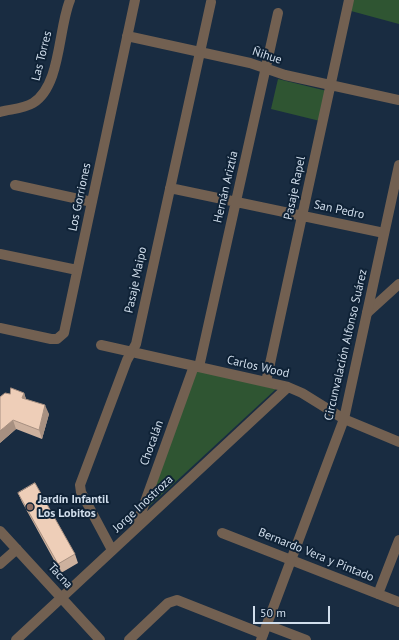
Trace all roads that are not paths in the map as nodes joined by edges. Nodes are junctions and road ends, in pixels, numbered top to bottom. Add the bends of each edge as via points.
1 (70, 0) edge
2 (135, 0) edge
3 (349, 0) edge
4 (211, 2) dead end
5 (278, 13) dead end
6 (127, 36) junction
7 (200, 52) junction
8 (266, 69) junction
9 (330, 85) junction
10 (399, 100) edge
11 (0, 112) edge
12 (399, 165) edge
13 (15, 185) dead end
14 (170, 188) junction
15 (92, 202) junction
16 (236, 202) junction
17 (302, 216) junction
18 (384, 233) junction
19 (0, 254) edge
20 (77, 270) junction
21 (399, 284) edge
22 (367, 313) junction
23 (0, 328) edge
24 (102, 345) dead end
25 (131, 352) junction
26 (197, 366) junction
27 (266, 382) junction
28 (288, 387) junction
29 (344, 419) junction
30 (399, 442) edge
31 (135, 529) junction
32 (0, 531) edge
33 (222, 533) dead end
34 (399, 540) edge
35 (16, 549) junction
36 (112, 550) junction
37 (291, 560) junction
38 (0, 564) edge
39 (378, 594) junction
40 (62, 597) junction
41 (399, 602) edge
42 (264, 633) edge
43 (16, 640) edge
44 (100, 640) edge
45 (129, 640) edge
46 (306, 640) edge

1 - 11 street, Las Torres via 46,90 27,106
2 - 6 street, Los Gorriones
3 - 9 street, Pasaje Rapel
4 - 7 street, Pasaje Maipo
5 - 8 street, Hernán Ariztía
6 - 7 street, Ñihue
6 - 15 street, Los Gorriones
7 - 8 street, Ñihue
7 - 14 street, Pasaje Maipo
8 - 9 street, Ñihue
8 - 16 street, Hernán Ariztía
9 - 10 street, Ñihue
9 - 17 street, Pasaje Rapel
12 - 18 street, Circunvalación Alfonso Suárez
13 - 15 street
14 - 16 street, San Pedro
14 - 25 street, Pasaje Maipo via 136,344
15 - 20 street, Los Gorriones
16 - 17 street, San Pedro
16 - 26 street, Hernán Ariztía
17 - 18 street, San Pedro
17 - 27 street, Pasaje Rapel
18 - 22 street, Circunvalación Alfonso Suárez
19 - 20 street
20 - 23 street, Los Gorriones via 64,330 60,337 51,339
21 - 22 street
22 - 29 street, Circunvalación Alfonso Suárez
24 - 25 street, Carlos Wood
25 - 26 street, Carlos Wood
25 - 36 street, Pasaje Maipo via 80,488
26 - 27 street, Carlos Wood
26 - 31 street, Chocalán
27 - 28 street, Carlos Wood
28 - 29 street, Carlos Wood
28 - 31 street, Jorge Inostroza
29 - 30 street, Carlos Wood
29 - 37 street, Circunvalación Alfonso Suárez
31 - 36 street, Jorge Inostroza
32 - 35 street, Tacna
33 - 37 street, Bernardo Vera y Pintado
34 - 39 street
35 - 38 street
35 - 40 street, Tacna
36 - 40 street, Jorge Inostroza
37 - 39 street, Bernardo Vera y Pintado
37 - 42 street, Circunvalación Alfonso Suárez
39 - 41 street, Bernardo Vera y Pintado
40 - 43 street, Jorge Inostroza
40 - 44 street, Tacna
42 - 45 street via 177,600 168,603
42 - 46 street

